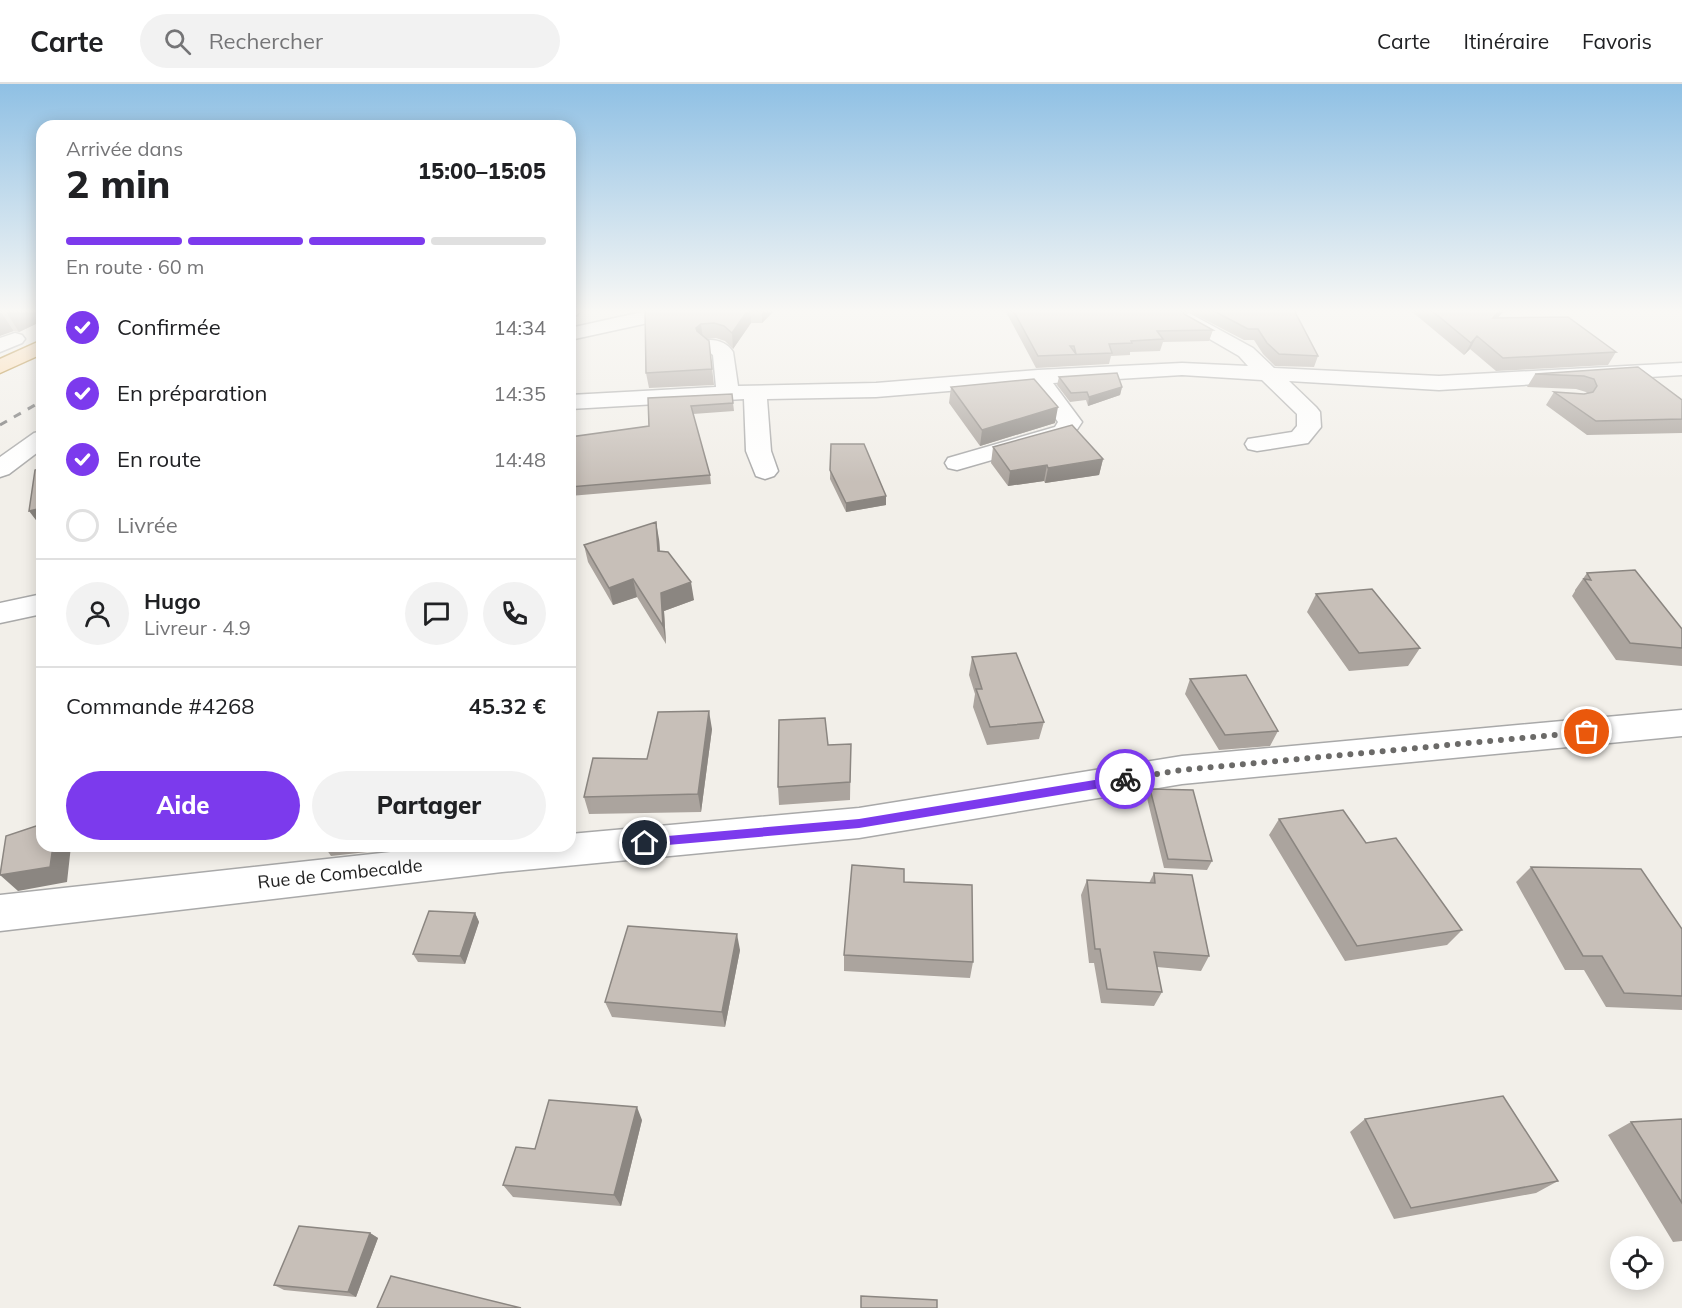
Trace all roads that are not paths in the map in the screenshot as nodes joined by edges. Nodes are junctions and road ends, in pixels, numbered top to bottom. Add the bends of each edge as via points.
1 (725, 367) edge
2 (1262, 367) edge
3 (1682, 369) edge
4 (1268, 373) junction
5 (1038, 377) junction
6 (1439, 383) junction
7 (728, 393) junction
8 (754, 393) junction
9 (1555, 397) dead end
10 (576, 402) edge
11 (1257, 444) dead end
12 (36, 446) edge
13 (36, 447) edge
14 (0, 449) edge
15 (957, 463) dead end
16 (0, 469) edge
17 (765, 471) dead end
18 (36, 583) edge
19 (0, 591) edge
20 (36, 605) edge
21 (0, 613) edge
22 (1682, 723) edge
23 (576, 849) edge
24 (545, 852) edge
25 (0, 913) edge

1 - 7 street
2 - 4 street
3 - 6 street
4 - 5 street via 1182,369
4 - 6 street
4 - 11 street via 1308,412 1309,426 1300,438
5 - 8 street via 876,390
5 - 15 street via 1070,422 1064,432
6 - 9 street via 1480,393
7 - 8 street
7 - 10 street
8 - 17 street via 759,406 757,456
12 - 14 street
13 - 16 street
18 - 19 street
20 - 21 street
22 - 23 street, Rue de Combecalde via 1182,770 859,823
24 - 25 street, Rue de Combecalde

